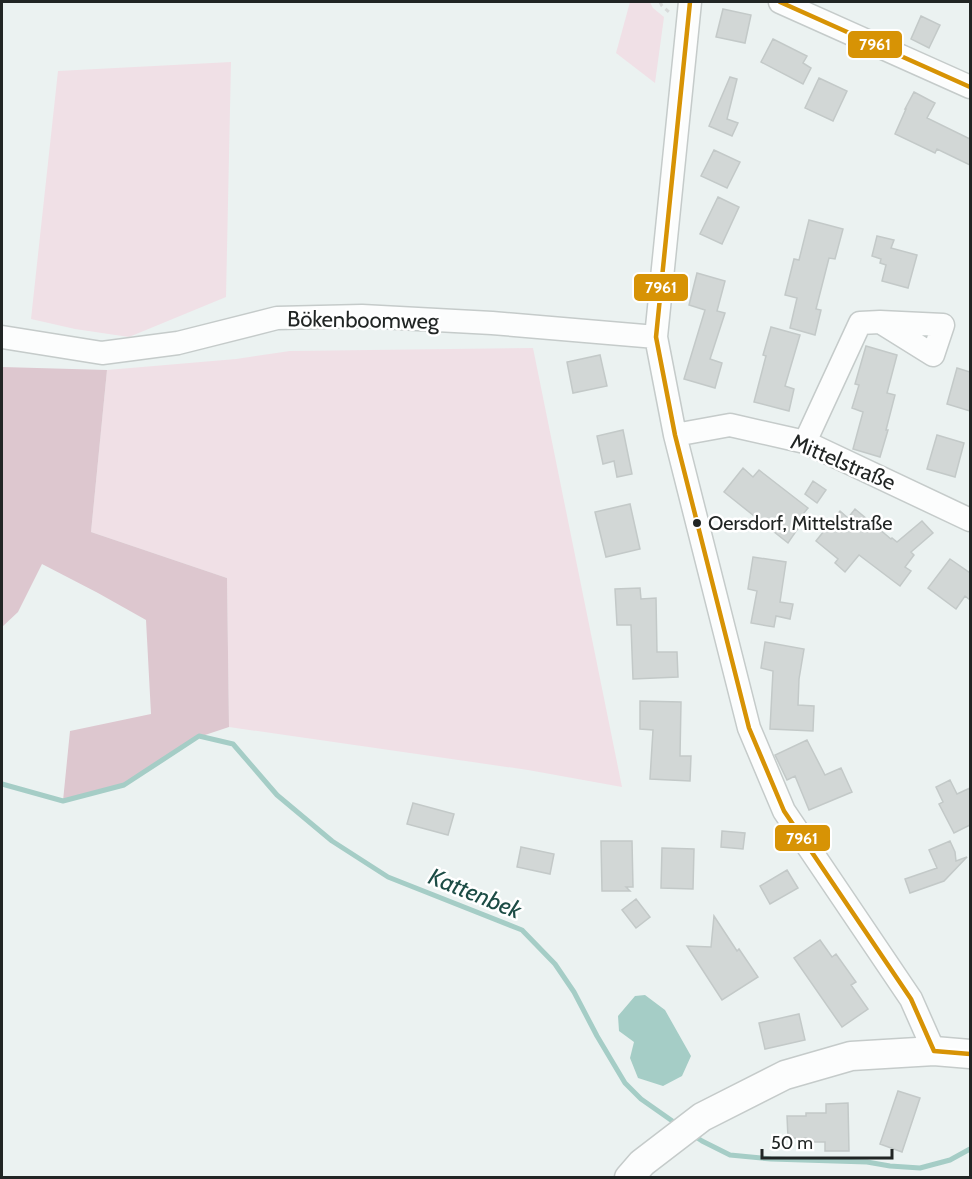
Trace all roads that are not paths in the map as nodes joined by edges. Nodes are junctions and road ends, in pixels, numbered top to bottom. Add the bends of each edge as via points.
1 (690, 2) edge
2 (780, 2) edge
3 (970, 87) edge
4 (880, 322) dead end
5 (656, 337) junction
6 (2, 338) edge
7 (675, 435) junction
8 (805, 442) junction
9 (970, 520) edge
10 (934, 1051) junction
11 (970, 1054) edge
12 (629, 1178) edge

1 - 5 street
2 - 3 street
4 - 8 street via 860,322
5 - 6 street, Bökenboomweg via 362,316 278,318 178,343 102,352
5 - 7 street
7 - 8 street, Mittelstraße via 729,425
7 - 10 street via 748,728 784,811 911,999
8 - 9 street, Mittelstraße
10 - 11 main road
10 - 12 main road via 851,1056 785,1075 702,1118 642,1163

